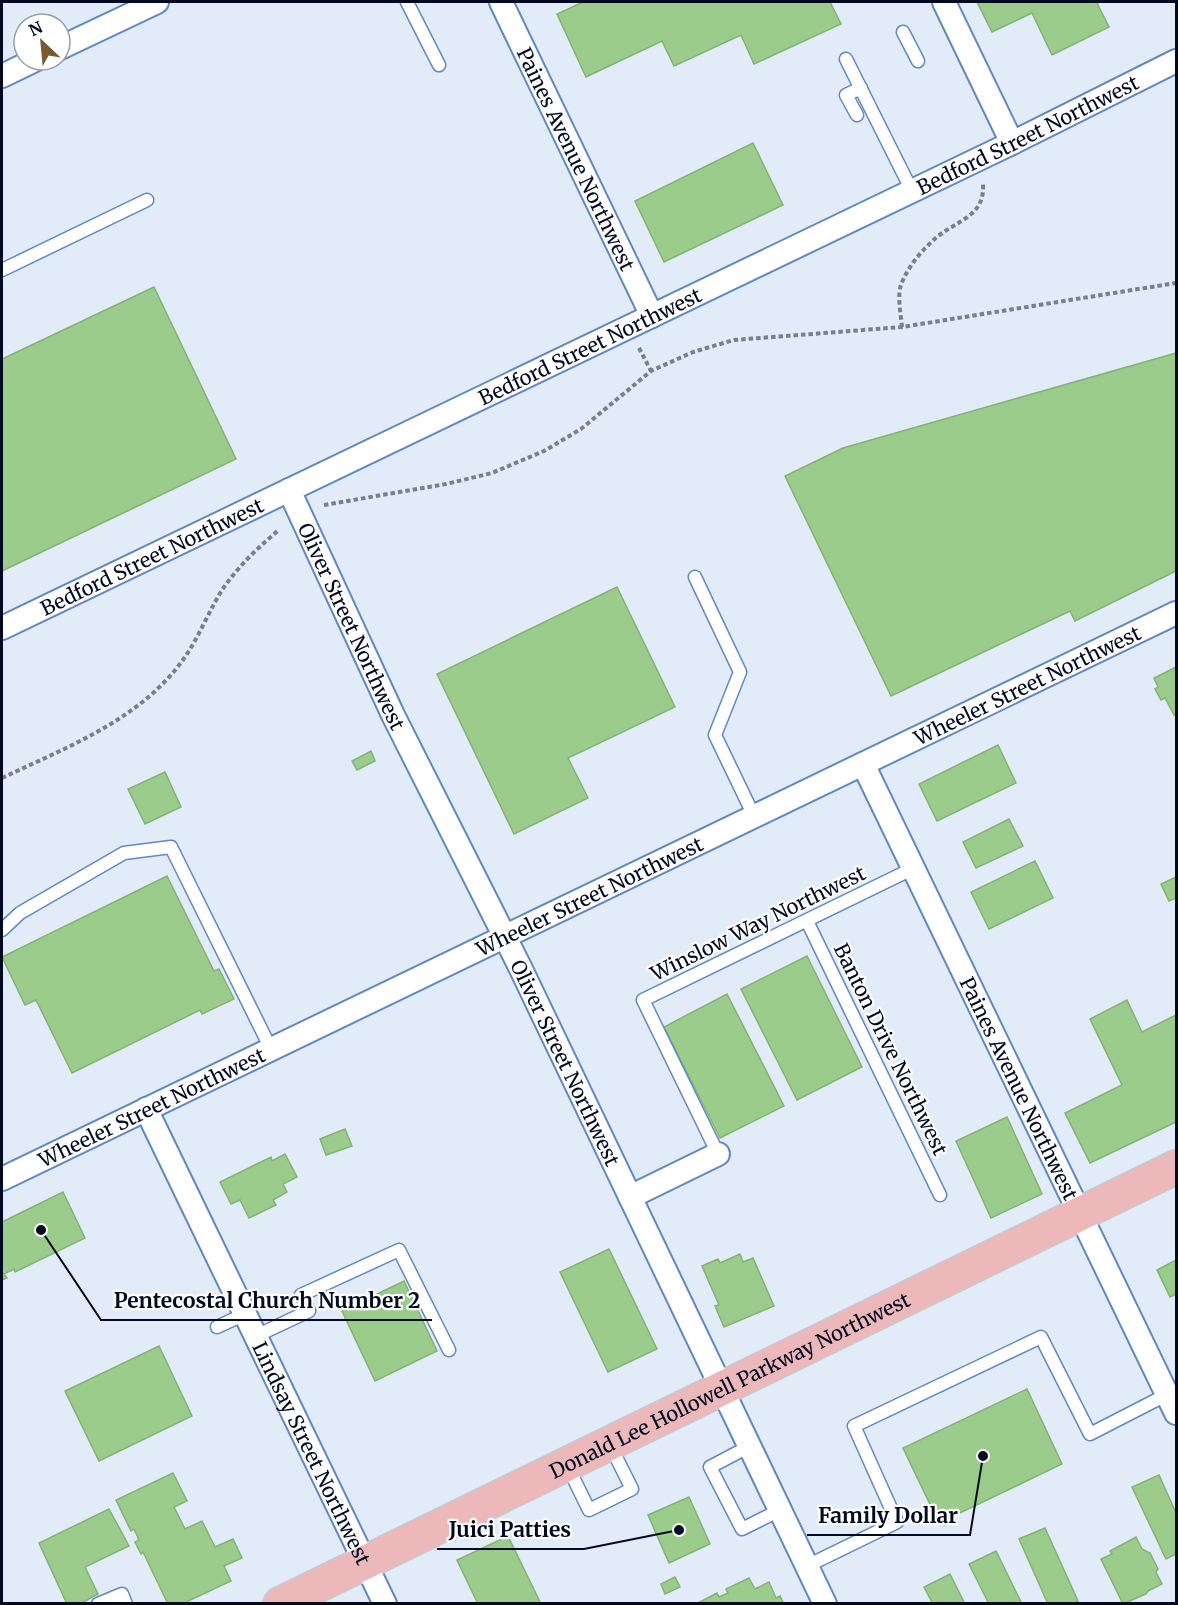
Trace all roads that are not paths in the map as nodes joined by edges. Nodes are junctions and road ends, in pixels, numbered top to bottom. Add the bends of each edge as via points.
1 (157, 2) edge
2 (407, 2) edge
3 (501, 2) edge
4 (944, 2) edge
5 (903, 32) dead end
6 (72, 42) edge
7 (846, 59) dead end
8 (918, 61) dead end
9 (1176, 61) edge
10 (439, 65) dead end
11 (861, 88) junction
12 (856, 115) dead end
13 (1012, 143) junction
14 (912, 191) junction
15 (147, 200) dead end
16 (2, 270) edge
17 (652, 316) junction
18 (289, 490) junction
19 (695, 577) dead end
20 (1176, 613) edge
21 (2, 628) edge
22 (863, 764) junction
23 (754, 816) junction
24 (914, 868) junction
25 (807, 921) junction
26 (2, 930) edge
27 (505, 936) junction
28 (271, 1049) junction
29 (146, 1109) junction
30 (718, 1154) joint
31 (1176, 1167) edge
32 (2, 1179) edge
33 (940, 1196) dead end
34 (630, 1197) junction
35 (1080, 1214) junction
36 (245, 1314) junction
37 (217, 1327) dead end
38 (256, 1336) junction
39 (448, 1350) dead end
40 (722, 1388) junction
41 (1172, 1403) edge
42 (609, 1443) junction
43 (750, 1446) junction
44 (567, 1464) junction
45 (780, 1510) junction
46 (365, 1562) junction
47 (807, 1566) junction
48 (285, 1602) edge
49 (98, 1604) edge
50 (126, 1604) edge
51 (385, 1604) edge
52 (825, 1604) edge

1 - 6 street
2 - 10 lane
3 - 17 street, Paines Avenue Northwest
4 - 13 street
5 - 8 lane
7 - 11 lane
9 - 13 street, Bedford Street Northwest
11 - 12 lane via 846,95
11 - 14 lane
13 - 14 street, Bedford Street Northwest
14 - 17 street, Bedford Street Northwest
15 - 16 lane
17 - 18 street, Bedford Street Northwest
18 - 21 street, Bedford Street Northwest
18 - 27 street, Oliver Street Northwest via 393,715
19 - 23 lane via 740,672 715,735
20 - 22 street, Wheeler Street Northwest
22 - 23 street, Wheeler Street Northwest
22 - 24 street, Paines Avenue Northwest
23 - 27 street, Wheeler Street Northwest
24 - 25 lane, Winslow Way Northwest
24 - 35 street, Paines Avenue Northwest
25 - 30 lane, Winslow Way Northwest via 643,1000
25 - 33 lane, Banton Drive Northwest
26 - 28 lane via 20,913 124,853 171,847
27 - 28 street, Wheeler Street Northwest
27 - 34 street, Oliver Street Northwest
28 - 29 street, Wheeler Street Northwest
29 - 32 street, Wheeler Street Northwest
29 - 36 street, Lindsay Street Northwest
30 - 34 street
31 - 35 main road, Donald Lee Hollowell Parkway Northwest
34 - 40 street, Oliver Street Northwest
35 - 40 main road, Donald Lee Hollowell Parkway Northwest
35 - 41 street, Paines Avenue Northwest
36 - 37 lane
36 - 38 street, Lindsay Street Northwest
38 - 39 lane via 309,1311 302,1295 399,1250
38 - 46 street, Lindsay Street Northwest
40 - 42 main road, Donald Lee Hollowell Parkway Northwest
40 - 43 street, Oliver Street Northwest
41 - 47 lane via 1090,1434 1041,1337 854,1426 897,1522
42 - 44 main road, Donald Lee Hollowell Parkway Northwest
42 - 44 lane via 632,1489 621,1495 589,1510
43 - 45 street, Oliver Street Northwest
43 - 45 lane via 710,1467 742,1530
44 - 46 main road, Donald Lee Hollowell Parkway Northwest
45 - 47 street, Oliver Street Northwest
46 - 48 main road, Donald Lee Hollowell Parkway Northwest
46 - 51 street, Lindsay Street Northwest
47 - 52 street, Oliver Street Northwest
49 - 50 lane via 122,1594

